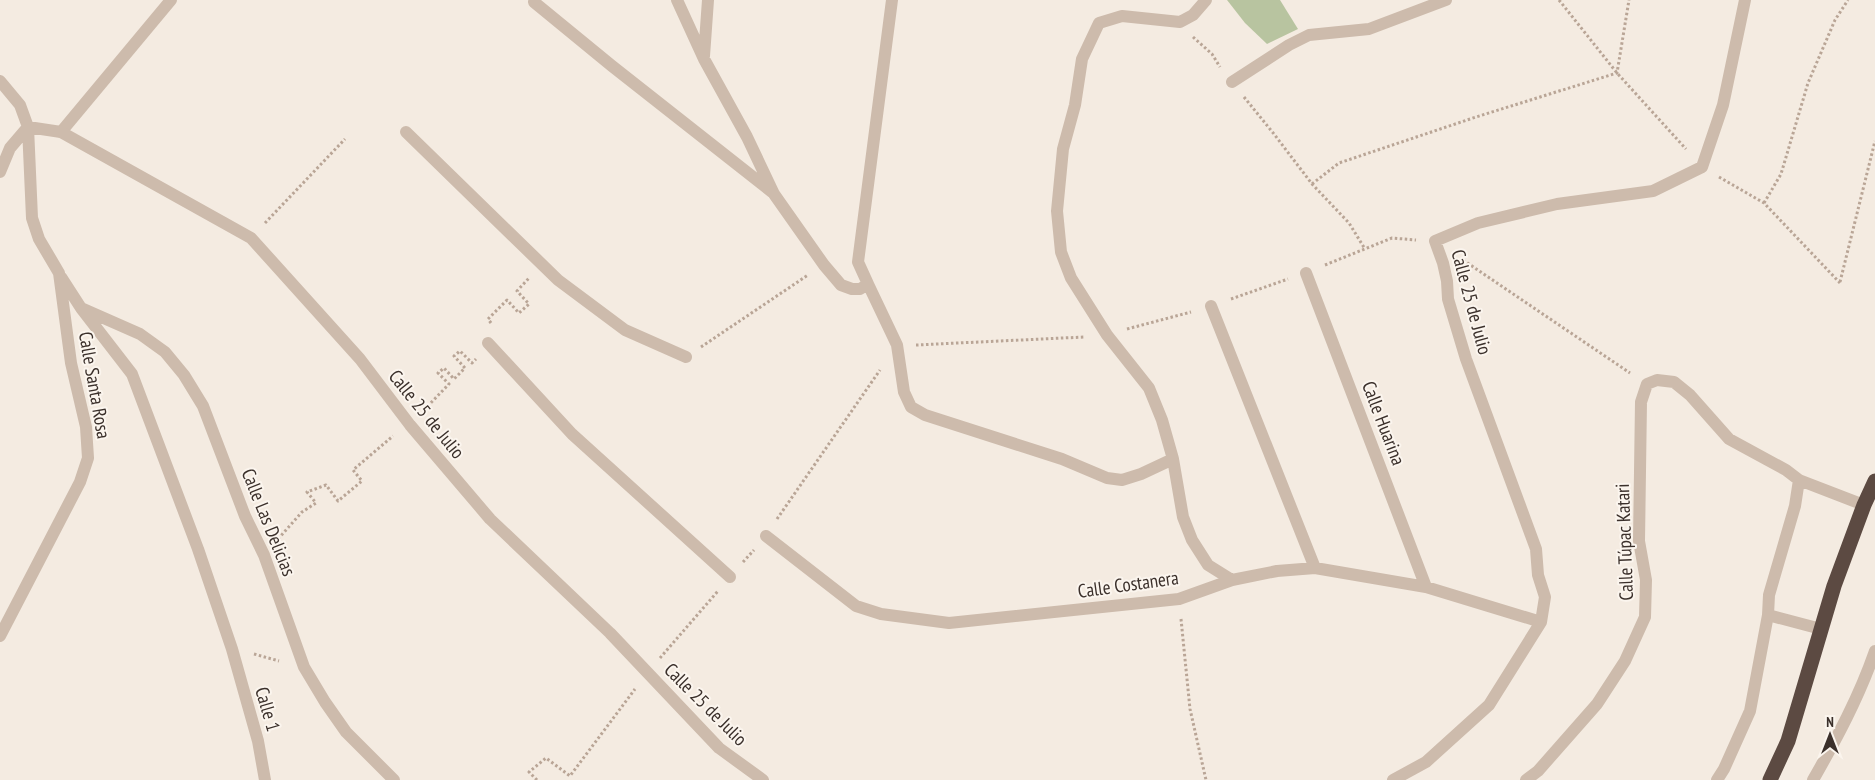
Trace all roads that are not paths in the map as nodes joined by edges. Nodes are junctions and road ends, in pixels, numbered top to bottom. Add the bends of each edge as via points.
1 (171, 0) edge
2 (678, 0) edge
3 (708, 0) edge
4 (892, 0) edge
5 (1206, 0) edge
6 (1446, 0) edge
7 (1745, 0) edge
8 (534, 2) dead end
9 (704, 59) junction
10 (0, 80) edge
11 (1232, 82) road end
12 (28, 127) junction
13 (61, 132) junction
14 (406, 132) dead end
15 (0, 172) edge
16 (774, 194) junction
17 (1306, 272) road end
18 (59, 273) junction
19 (868, 284) junction
20 (1210, 306) road end
21 (81, 308) junction
22 (488, 343) dead end
23 (686, 357) road end
24 (1173, 459) junction
25 (1799, 480) junction
26 (1875, 481) edge
27 (1869, 506) edge
28 (766, 536) road end
29 (1315, 568) junction
30 (730, 577) road end
31 (1232, 580) junction
32 (1426, 587) junction
33 (1768, 615) junction
34 (1541, 622) junction
35 (1821, 629) junction
36 (0, 636) edge
37 (1875, 651) edge
38 (265, 780) edge
39 (394, 780) edge
40 (763, 780) edge
41 (1393, 780) edge
42 (1526, 780) edge
43 (1717, 780) edge
44 (1770, 780) edge
45 (1814, 780) edge

1 - 13 street
2 - 9 street
3 - 9 street
4 - 19 street via 858,262
5 - 24 street via 1193,15 1180,22 1122,16 1099,23 1082,59 1075,105 1063,149 1057,211 1061,252 1071,278 1107,335 1148,388 1162,420
6 - 11 street via 1369,28 1309,35
7 - 34 street, Calle 25 de Julio via 1723,105 1702,167 1653,191 1557,204 1478,222 1435,241 1466,359 1536,549 1538,575 1545,597
8 - 16 street
9 - 16 street
10 - 12 street via 20,105
12 - 13 street, Calle 25 de Julio
12 - 15 street via 10,148
12 - 18 street, Calle Santa Rosa via 32,218 39,239
13 - 40 street, Calle 25 de Julio via 251,238 360,359 410,425 490,519 610,632 719,748
14 - 23 street via 558,280 626,330
16 - 19 street via 840,285 860,290
17 - 32 street, Calle Huarina
18 - 21 street, Calle 1
18 - 36 street, Calle Santa Rosa via 71,363 86,427 88,458 80,482
19 - 24 street via 897,345 904,392 911,407 925,415 1062,459 1107,478 1122,480
20 - 29 street
21 - 38 street, Calle 1 via 132,374 232,649 258,741
21 - 39 street, Calle Las Delicias via 140,334 165,352 184,375 203,406 245,516 264,555 304,667 346,732
22 - 30 street via 572,434
24 - 31 street via 1183,517 1192,540 1208,565
25 - 27 street
25 - 33 street via 1795,506 1769,595
25 - 42 street, Calle Túpac Katari via 1729,439 1674,382 1657,380 1647,384 1641,402 1639,531 1646,580 1645,617 1625,661 1597,704 1538,771
26 - 27 highway
27 - 35 highway via 1834,586
28 - 31 street, Calle Costanera via 856,606 881,614 949,623 1179,599
29 - 31 street, Calle Costanera
29 - 32 street, Calle Costanera
32 - 34 street, Calle Costanera
33 - 35 street
33 - 43 street via 1750,710
34 - 41 street, Calle 25 de Julio via 1489,706 1426,762
35 - 44 highway via 1788,741
37 - 45 street via 1863,685

